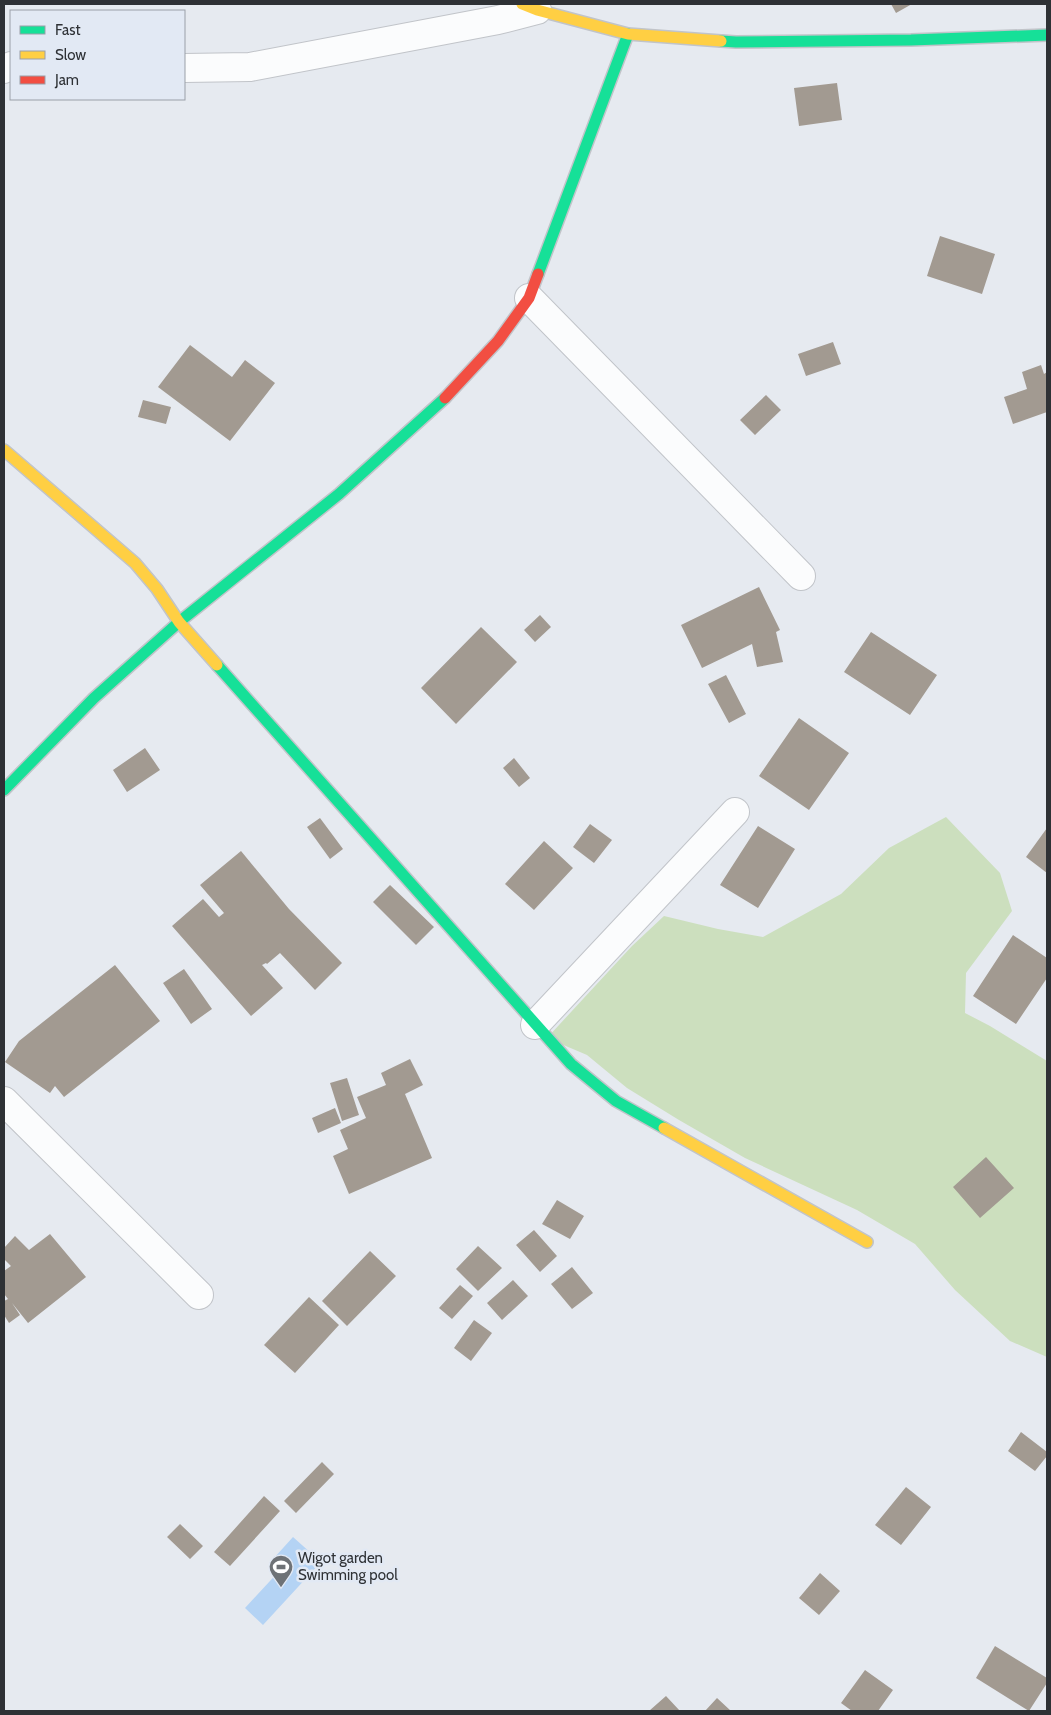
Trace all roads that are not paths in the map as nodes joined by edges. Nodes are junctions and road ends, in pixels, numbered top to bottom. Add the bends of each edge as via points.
1 (529, 7) edge
2 (628, 34) junction
3 (1047, 35) edge
4 (185, 68) edge
5 (529, 298) junction
6 (4, 450) edge
7 (801, 576) dead end
8 (179, 622) junction
9 (4, 790) edge
10 (735, 812) dead end
11 (535, 1025) junction
12 (4, 1101) edge
13 (867, 1242) dead end
14 (199, 1296) dead end

1 - 2 street
1 - 4 street via 498,20 259,65
2 - 3 street via 736,42
2 - 5 street
5 - 7 street
5 - 8 street via 498,341 453,391 339,494
6 - 8 street via 135,563
8 - 9 street via 94,698
8 - 11 street
10 - 11 street
11 - 13 street via 571,1064 616,1101
12 - 14 street

